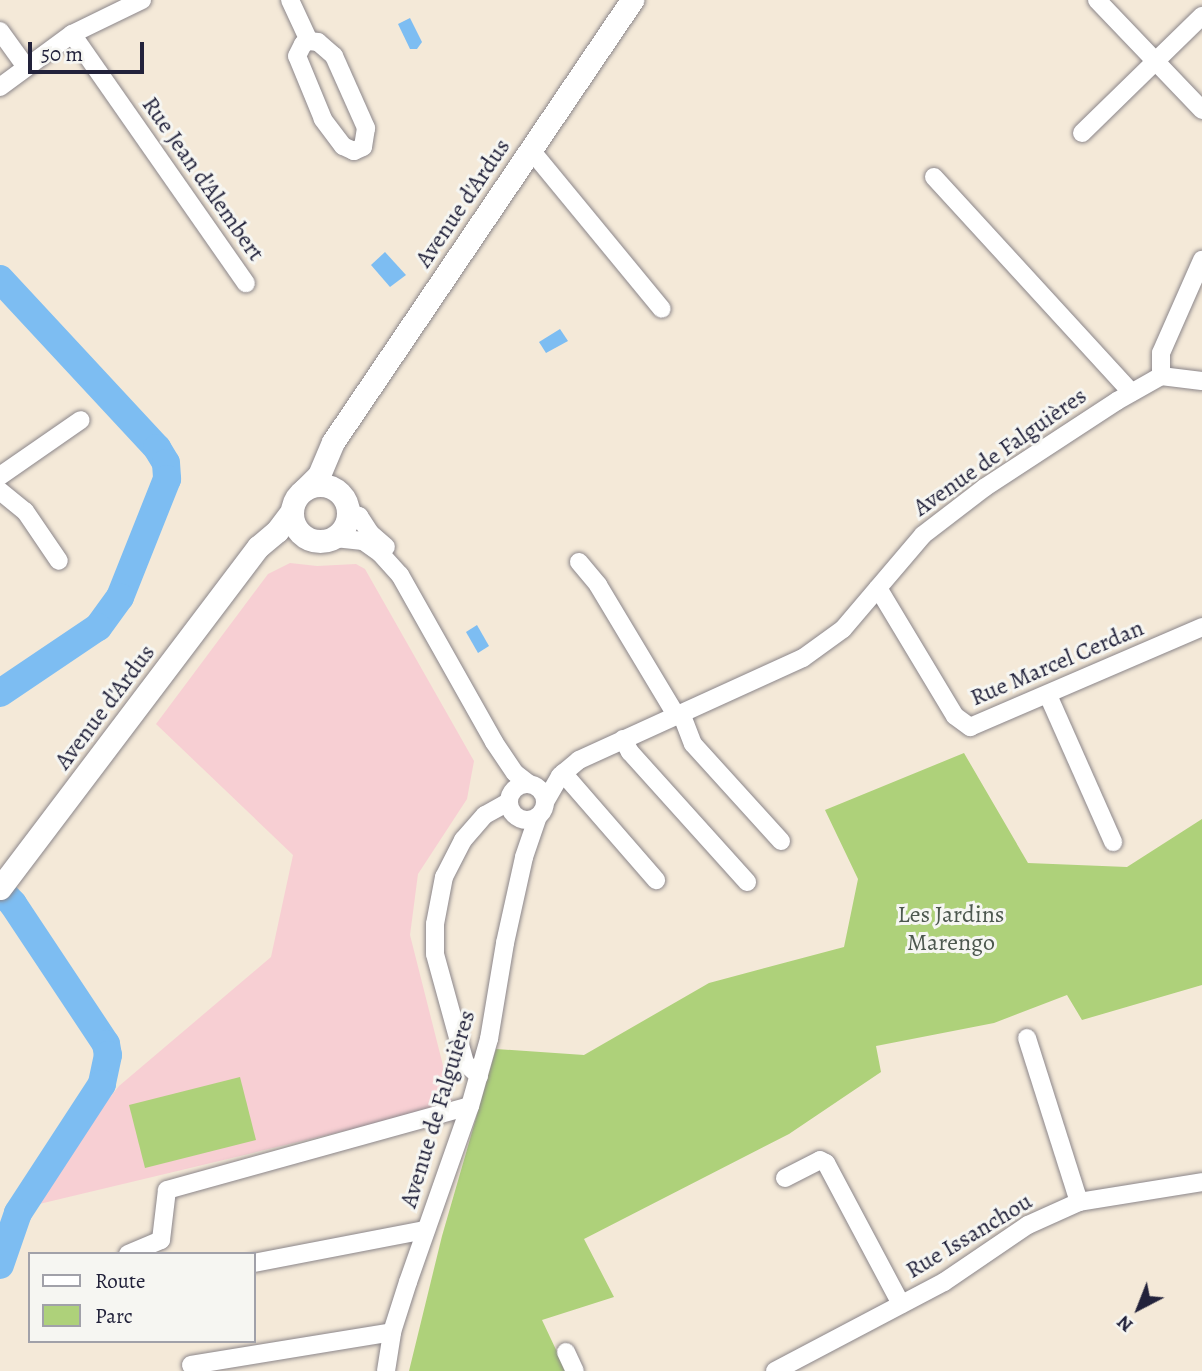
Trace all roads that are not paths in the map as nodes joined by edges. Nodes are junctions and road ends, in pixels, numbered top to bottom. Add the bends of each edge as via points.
1 (142, 0) edge
2 (290, 0) edge
3 (632, 0) edge
4 (1097, 0) edge
5 (1202, 16) edge
6 (0, 31) edge
7 (72, 34) junction
8 (309, 41) junction
9 (1156, 61) junction
10 (26, 67) junction
11 (0, 87) edge
12 (1202, 110) edge
13 (1082, 133) dead end
14 (530, 149) junction
15 (934, 177) dead end
16 (1202, 260) edge
17 (246, 283) dead end
18 (662, 309) dead end
19 (1161, 376) junction
20 (1202, 381) edge
21 (1131, 392) junction
22 (81, 420) dead end
23 (339, 436) junction
24 (0, 476) edge
25 (305, 489) junction
26 (0, 491) edge
27 (346, 504) junction
28 (292, 511) junction
29 (323, 539) junction
30 (252, 558) junction
31 (59, 561) dead end
32 (579, 562) dead end
33 (400, 575) junction
34 (878, 588) junction
35 (1202, 627) edge
36 (1048, 695) junction
37 (679, 714) junction
38 (623, 739) junction
39 (495, 741) junction
40 (562, 774) junction
41 (531, 784) junction
42 (510, 803) junction
43 (542, 809) junction
44 (781, 841) dead end
45 (1113, 842) dead end
46 (524, 857) junction
47 (656, 880) dead end
48 (747, 881) dead end
49 (4, 883) edge
50 (1027, 1038) dead end
51 (479, 1076) junction
52 (470, 1106) junction
53 (785, 1178) dead end
54 (1202, 1182) edge
55 (1079, 1202) junction
56 (426, 1230) junction
57 (133, 1252) edge
58 (256, 1263) edge
59 (901, 1304) junction
60 (392, 1332) junction
61 (566, 1352) dead end
62 (191, 1365) dead end
63 (386, 1371) edge
64 (575, 1371) edge
65 (775, 1371) edge

1 - 7 street
2 - 8 street
3 - 14 main road, Avenue d'Ardus
4 - 9 street
5 - 9 street
6 - 10 street
7 - 10 street
7 - 17 street, Rue Jean d'Alembert
8 - 8 street via 296,56 323,119 343,146 355,151 363,147 366,128 334,56 318,42
9 - 12 street
9 - 13 street
10 - 11 street
14 - 18 street
14 - 23 main road, Avenue d'Ardus
15 - 21 street
16 - 19 street via 1161,353
19 - 20 street
19 - 21 street, Avenue de Falguières
21 - 34 street, Avenue de Falguières via 948,515 923,535
22 - 24 street
23 - 25 main road, Avenue d'Ardus via 319,475
23 - 27 main road via 336,463
25 - 27 main road via 329,486
25 - 28 main road
26 - 31 street via 24,511
27 - 29 main road via 345,527
27 - 33 street via 384,544
28 - 29 main road via 297,529
28 - 30 main road, Avenue d'Ardus
29 - 30 main road via 272,547
29 - 33 street via 363,541
30 - 49 main road, Avenue d'Ardus
32 - 37 street
33 - 39 street
34 - 36 street, Rue Marcel Cerdan via 956,716 970,727
34 - 37 street, Avenue de Falguières via 844,629 803,658
35 - 36 street, Rue Marcel Cerdan
36 - 45 street
37 - 38 street, Avenue de Falguières
37 - 44 street via 693,744
38 - 40 street, Avenue de Falguières via 579,760
38 - 48 street
39 - 41 street via 521,780
39 - 42 street, Avenue de Falguières
40 - 41 street, Avenue de Falguières
40 - 43 street, Avenue de Falguières
40 - 47 street
41 - 42 street via 516,786
41 - 43 street via 542,792
42 - 43 street via 522,820
42 - 46 street, Avenue de Falguières
42 - 51 street via 485,815 463,840 444,877 435,924 435,954 464,1063
43 - 46 street, Avenue de Falguières
46 - 51 street, Avenue de Falguières
50 - 55 street
51 - 52 street, Avenue de Falguières
52 - 56 street, Avenue de Falguières
52 - 57 street via 167,1190 161,1240
53 - 59 street via 820,1160 826,1163
54 - 55 street, Rue Issanchou
55 - 59 street, Rue Issanchou via 1028,1225 944,1282
56 - 58 street
56 - 60 street, Avenue de Falguières
59 - 65 street, Rue Issanchou
60 - 62 street
60 - 63 street, Avenue de Falguières
61 - 64 street

